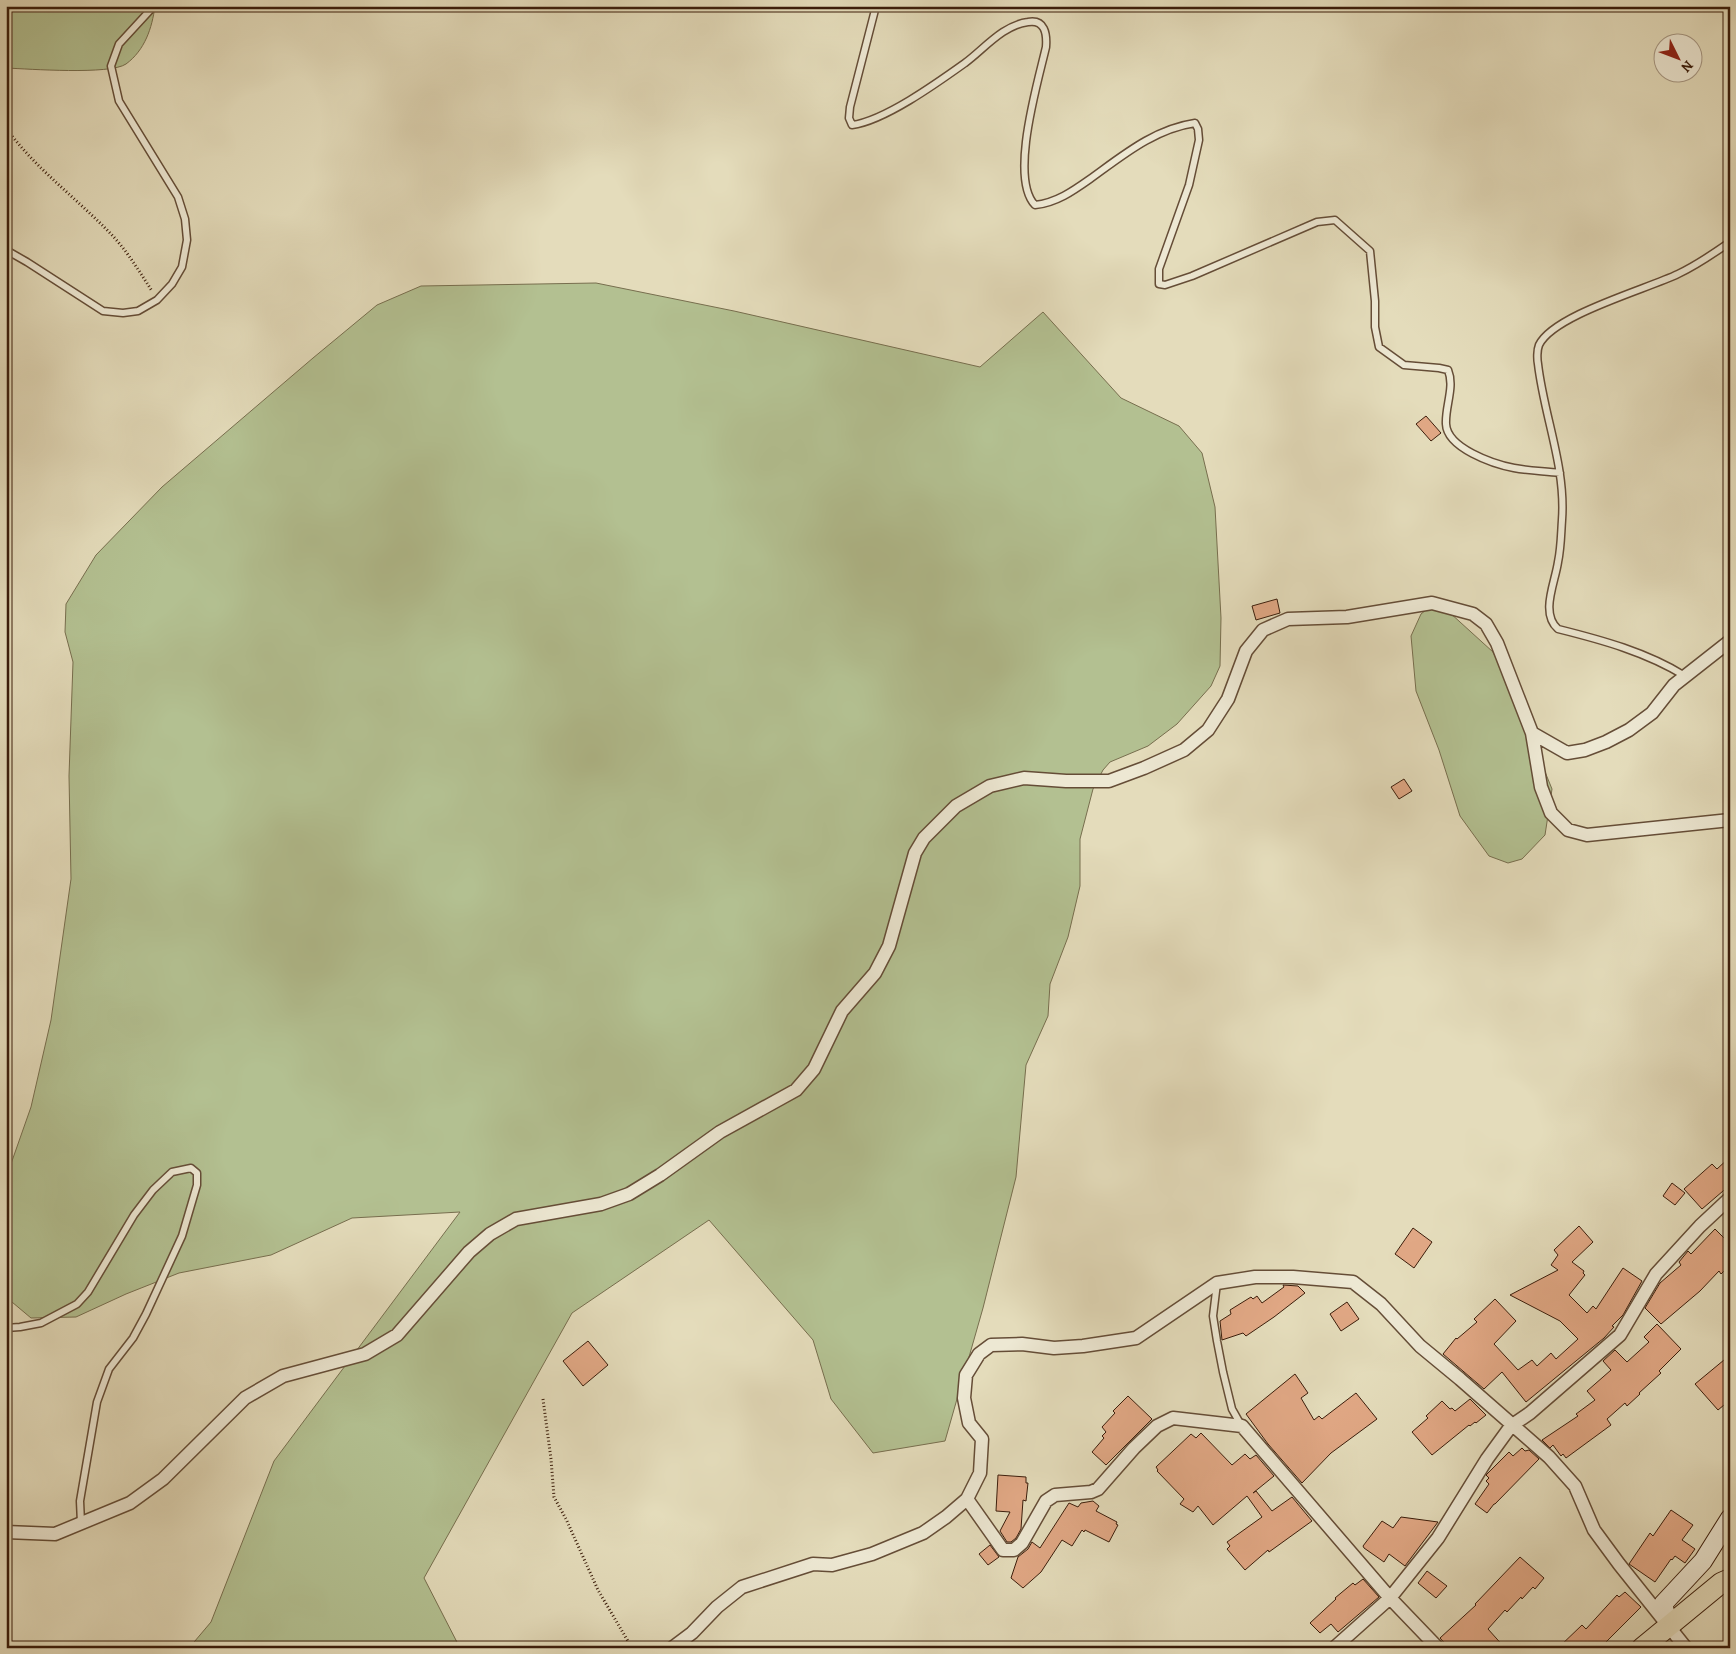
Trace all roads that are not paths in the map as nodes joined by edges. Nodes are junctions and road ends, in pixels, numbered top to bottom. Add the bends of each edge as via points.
1 (154, 6) edge
2 (876, 6) edge
3 (1730, 242) edge
4 (6, 250) edge
5 (1560, 473) junction
6 (1730, 641) edge
7 (1686, 676) junction
8 (1532, 732) junction
9 (1730, 820) edge
10 (1730, 1198) edge
11 (1217, 1283) junction
12 (6, 1328) edge
13 (1242, 1426) junction
14 (1511, 1426) junction
15 (967, 1500) junction
16 (1730, 1518) edge
17 (81, 1523) junction
18 (6, 1532) edge
19 (1730, 1579) edge
20 (1390, 1598) junction
21 (1669, 1626) junction
22 (672, 1648) edge
23 (1334, 1648) edge
24 (1438, 1648) edge
25 (1642, 1648) edge
26 (1686, 1648) edge

1 - 4 lane via 118,44 111,66 119,102 178,197 185,219 187,240 182,267 172,284 157,300 138,310 123,313 103,311
2 - 5 lane via 850,107 852,126 899,106 1011,28 1038,22 1047,36 1026,128 1024,178 1029,199 1035,206 1068,194 1158,134 1195,123 1199,140 1190,185 1161,262 1159,284 1192,276 1317,222 1335,220 1370,251 1374,327 1379,347 1404,365 1448,370 1451,378 1446,424 1449,435 1479,456 1513,468
3 - 5 lane via 1679,274 1568,319 1544,337 1538,346 1537,361
5 - 7 lane via 1562,517 1549,612 1552,623 1558,629 1615,644 1664,663
6 - 7 street
7 - 8 street via 1674,685 1652,713 1629,730 1584,750 1567,753
8 - 9 street via 1541,787 1551,813 1568,830 1587,835
8 - 17 street via 1496,643 1486,624 1473,614 1432,603 1347,617 1288,619 1263,630 1246,651 1228,699 1208,730 1184,750 1109,780 1024,778 990,786 956,806 924,838 915,853 889,946 874,973 842,1011 814,1069 796,1090 720,1132 629,1194 601,1204 516,1219 490,1234 469,1252 398,1335 365,1354 283,1376 245,1398 163,1479 130,1503
10 - 14 street via 1656,1274 1620,1335
11 - 13 lane via 1213,1316 1222,1372 1232,1409
11 - 14 street via 1255,1277 1354,1282 1381,1304 1420,1346
11 - 15 street via 1136,1338 1054,1348 990,1345 979,1354 966,1375 964,1398 969,1422 982,1439 980,1473
12 - 17 lane via 42,1323 77,1304 88,1292 152,1190 172,1172 191,1168 197,1173 197,1185 182,1236 146,1314 109,1370 97,1402 80,1501
13 - 15 street via 1173,1418 1157,1426 1098,1489 1054,1495 1046,1501 1022,1543 1014,1550 1003,1550
13 - 20 street
14 - 20 street via 1438,1538
14 - 21 street via 1548,1457 1575,1486 1594,1530
15 - 22 street via 923,1533 872,1554 832,1565 814,1564 742,1587
16 - 21 street via 1702,1561 1663,1604
17 - 18 street via 55,1534
19 - 21 main road
20 - 23 street
20 - 24 street
21 - 25 main road
21 - 26 street

